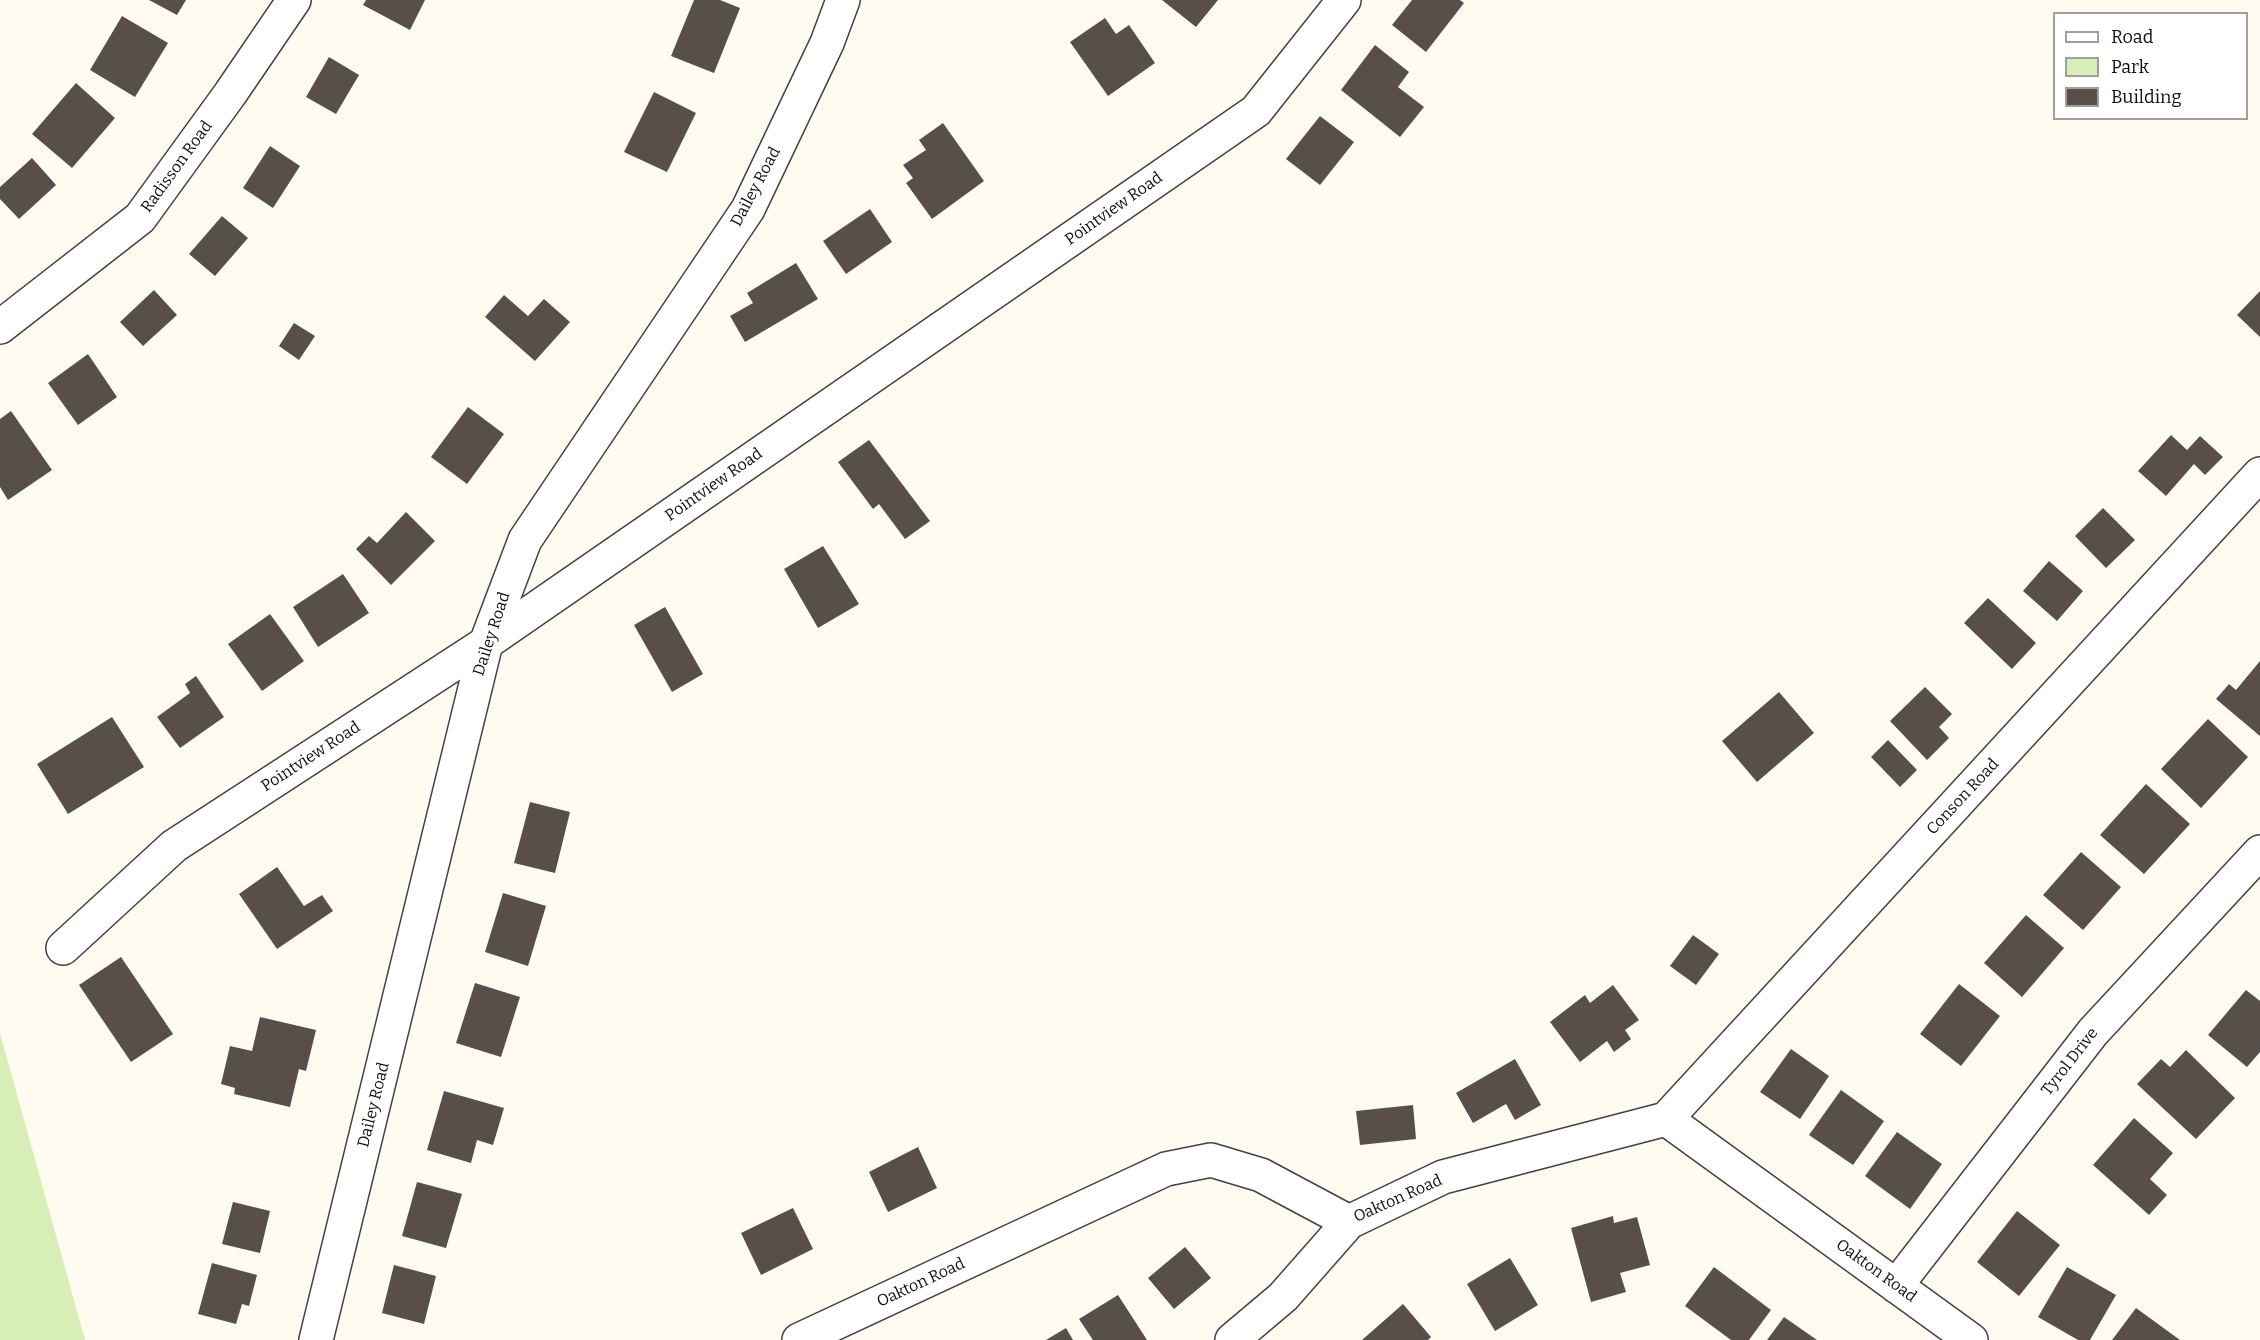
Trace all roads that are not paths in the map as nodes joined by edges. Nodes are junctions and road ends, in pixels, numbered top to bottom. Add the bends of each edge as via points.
1 (294, 0) edge
2 (843, 0) edge
3 (1344, 0) edge
4 (0, 327) edge
5 (2260, 474) edge
6 (486, 643) junction
7 (2260, 852) edge
8 (63, 948) dead end
9 (1666, 1119) junction
10 (1349, 1222) junction
11 (1896, 1286) junction
12 (316, 1340) edge
13 (799, 1340) edge
14 (1232, 1340) edge
15 (1971, 1340) edge

1 - 4 street, Radisson Road via 140,218
2 - 6 street, Dailey Road via 827,43 748,209 525,540
3 - 6 street, Pointview Road via 1256,111
5 - 9 street, Conson Road
6 - 8 street, Pointview Road via 174,846
6 - 12 street, Dailey Road
7 - 11 street, Tyrol Drive via 2093,1032
9 - 10 street, Oakton Road via 1443,1177
9 - 11 street, Oakton Road
10 - 13 street, Oakton Road via 1261,1175 1211,1160 1166,1169
10 - 14 street via 1283,1297
11 - 15 street, Oakton Road

